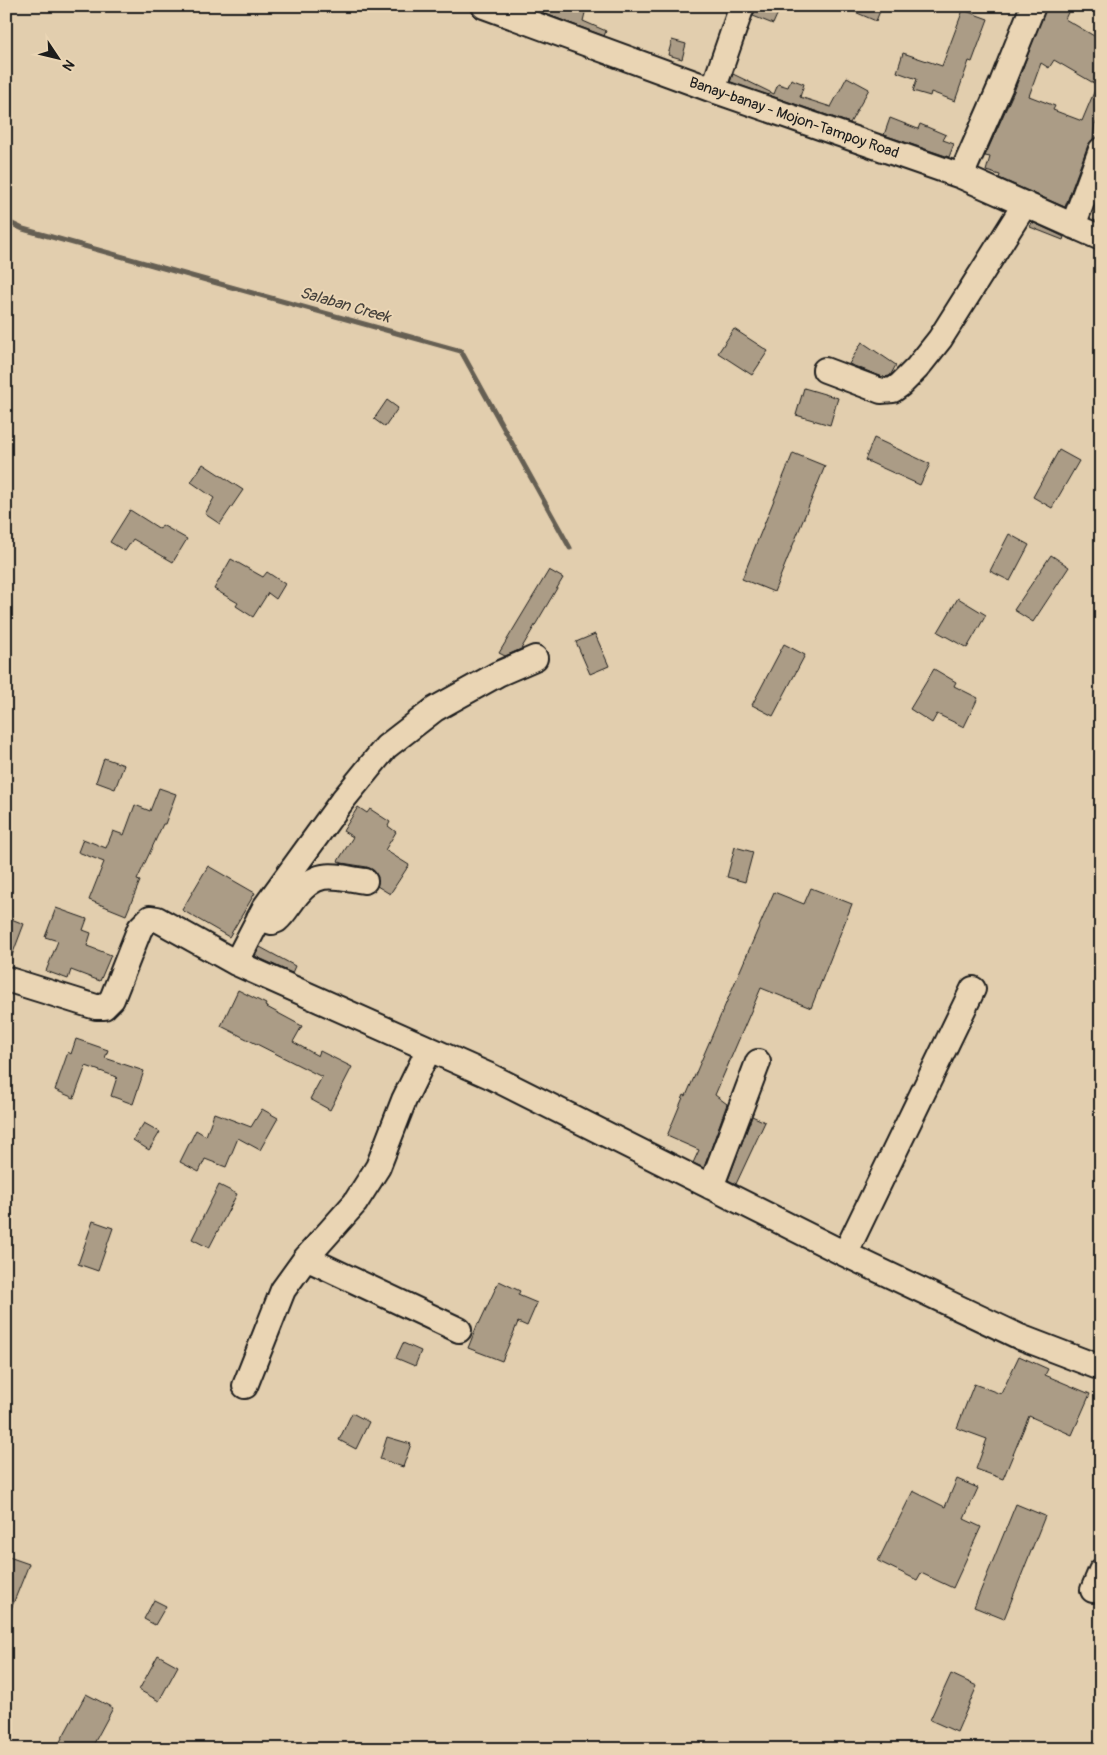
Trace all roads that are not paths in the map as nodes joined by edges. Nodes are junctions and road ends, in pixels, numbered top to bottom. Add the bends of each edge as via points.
1 (484, 6) edge
2 (742, 6) edge
3 (1027, 9) edge
4 (713, 90) junction
5 (1101, 150) edge
6 (961, 176) junction
7 (1025, 204) junction
8 (1073, 226) junction
9 (1101, 238) edge
10 (825, 370) dead end
11 (535, 658) dead end
12 (365, 881) dead end
13 (259, 918) junction
14 (236, 963) junction
15 (6, 979) edge
16 (973, 989) dead end
17 (428, 1048) junction
18 (758, 1062) dead end
19 (710, 1187) junction
20 (845, 1254) junction
21 (306, 1258) junction
22 (460, 1330) dead end
23 (1101, 1368) edge
24 (245, 1386) dead end

1 - 4 street, Banay-banay - Mojon-Tampoy Road
2 - 4 street
3 - 6 street via 1002,83
4 - 6 street, Banay-banay - Mojon-Tampoy Road
5 - 8 street
6 - 7 street, Banay-banay - Mojon-Tampoy Road
7 - 8 street, Banay-banay - Mojon-Tampoy Road
7 - 10 street via 940,339 900,385 893,390 881,391
8 - 9 street, Banay-banay - Mojon-Tampoy Road
11 - 13 street via 435,708 386,747 342,801
12 - 13 street via 327,876 312,879 277,920 272,922
13 - 14 street
14 - 15 street via 152,918 140,928 112,999 104,1007
14 - 17 street
16 - 20 street
17 - 19 street
17 - 21 street via 378,1166 355,1203
18 - 19 street
19 - 20 street
20 - 23 street via 1020,1337
21 - 22 street
21 - 24 street via 283,1290

